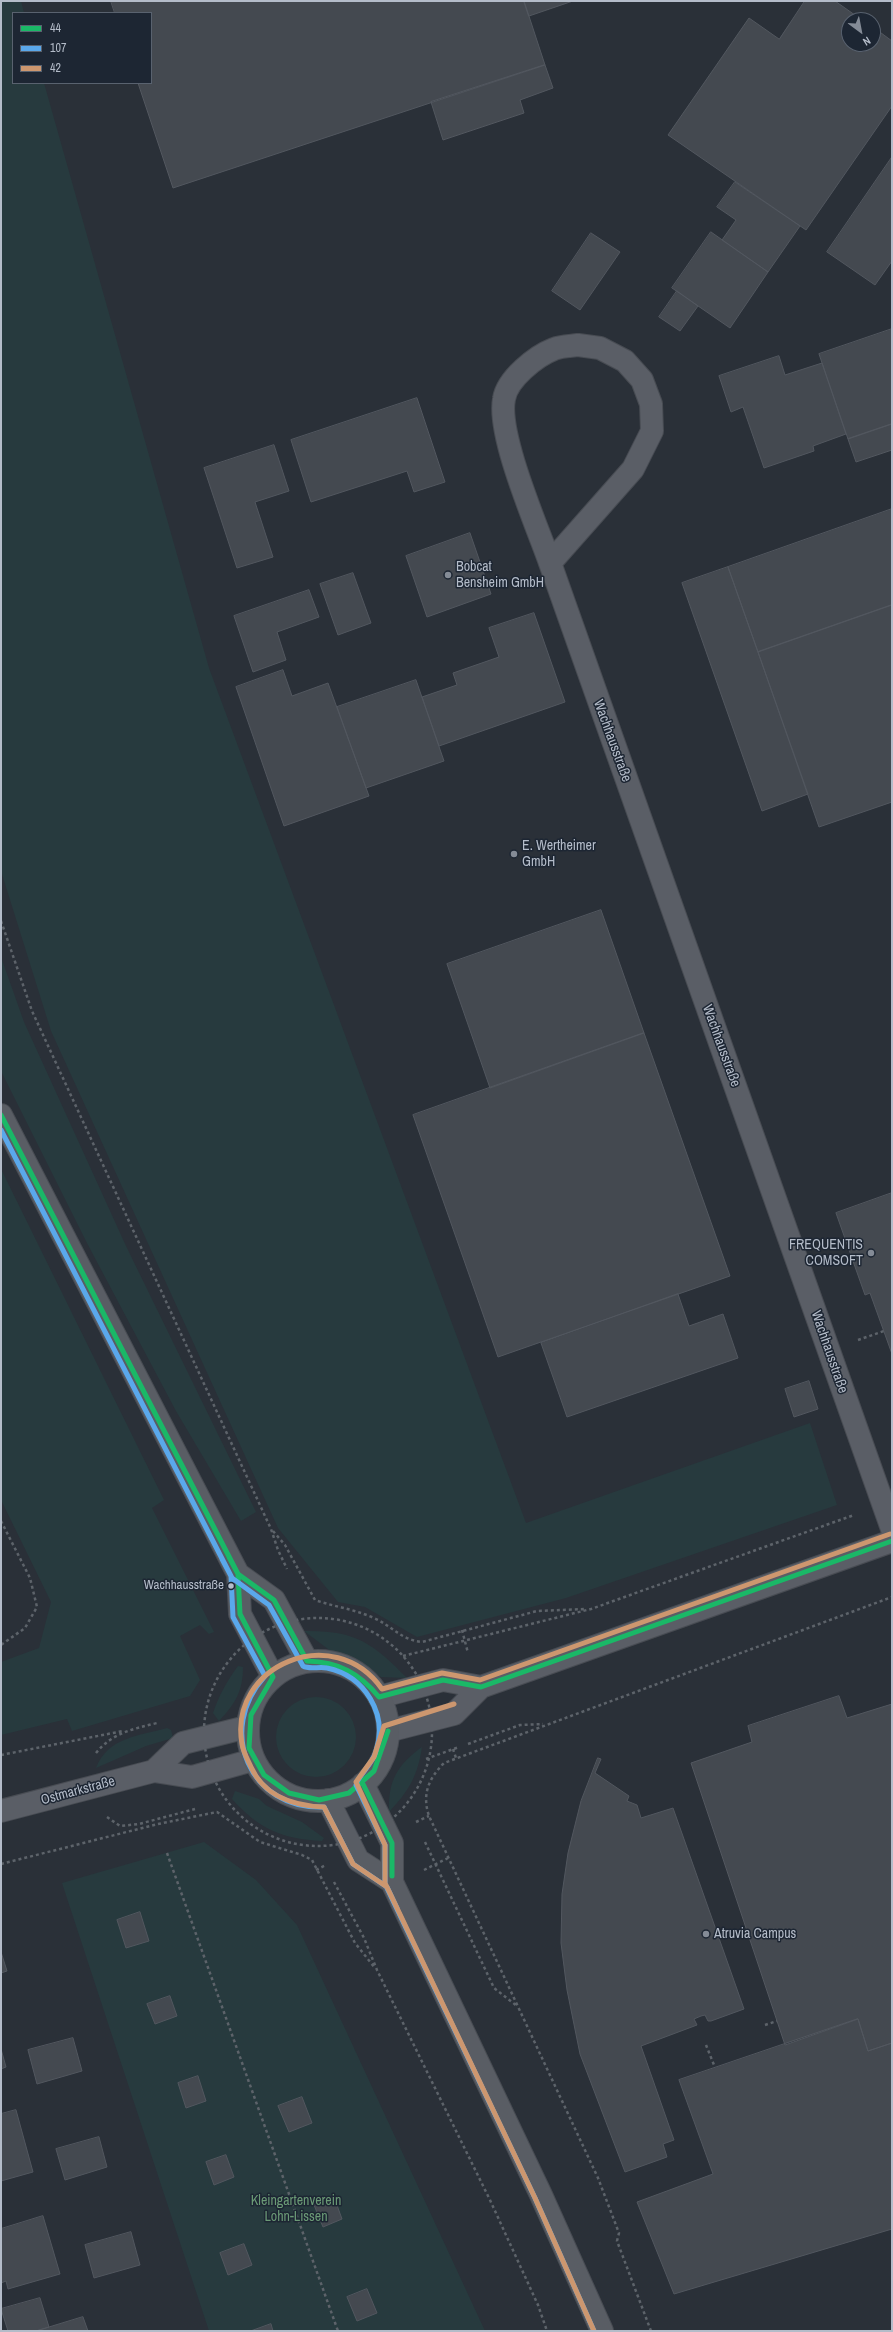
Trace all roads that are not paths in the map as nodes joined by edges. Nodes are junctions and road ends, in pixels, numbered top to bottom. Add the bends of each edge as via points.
1 (550, 563) junction
2 (1, 1115) edge
3 (892, 1529) edge
4 (892, 1541) edge
5 (238, 1574) junction
6 (307, 1661) junction
7 (272, 1677) junction
8 (480, 1687) junction
9 (379, 1697) junction
10 (247, 1727) junction
11 (388, 1731) junction
12 (254, 1760) junction
13 (154, 1771) junction
14 (363, 1784) junction
15 (328, 1800) junction
16 (1, 1810) edge
17 (392, 1882) junction
18 (602, 2331) edge

1 - 1 street, Wachhausstraße via 633,469 652,431 651,404 642,380 626,361 600,348 578,344 554,348 527,365 513,381 504,398 507,442
1 - 3 street, Wachhausstraße
2 - 5 main road
4 - 8 street
5 - 6 main road via 274,1600
5 - 7 main road via 240,1614
6 - 7 main road via 288,1667
6 - 9 main road via 328,1661 349,1668 366,1680
7 - 10 main road via 251,1709
8 - 9 street via 443,1680
8 - 11 street via 454,1714
9 - 11 main road via 386,1713
10 - 12 main road via 248,1744
10 - 13 street, Ostmarkstraße via 183,1743
11 - 14 main road via 381,1760
12 - 13 street, Ostmarkstraße via 192,1777
12 - 15 main road via 266,1779 284,1793 305,1800
13 - 16 street, Ostmarkstraße
14 - 15 main road via 347,1795
14 - 17 main road via 392,1844
15 - 17 main road via 358,1860
17 - 18 main road

